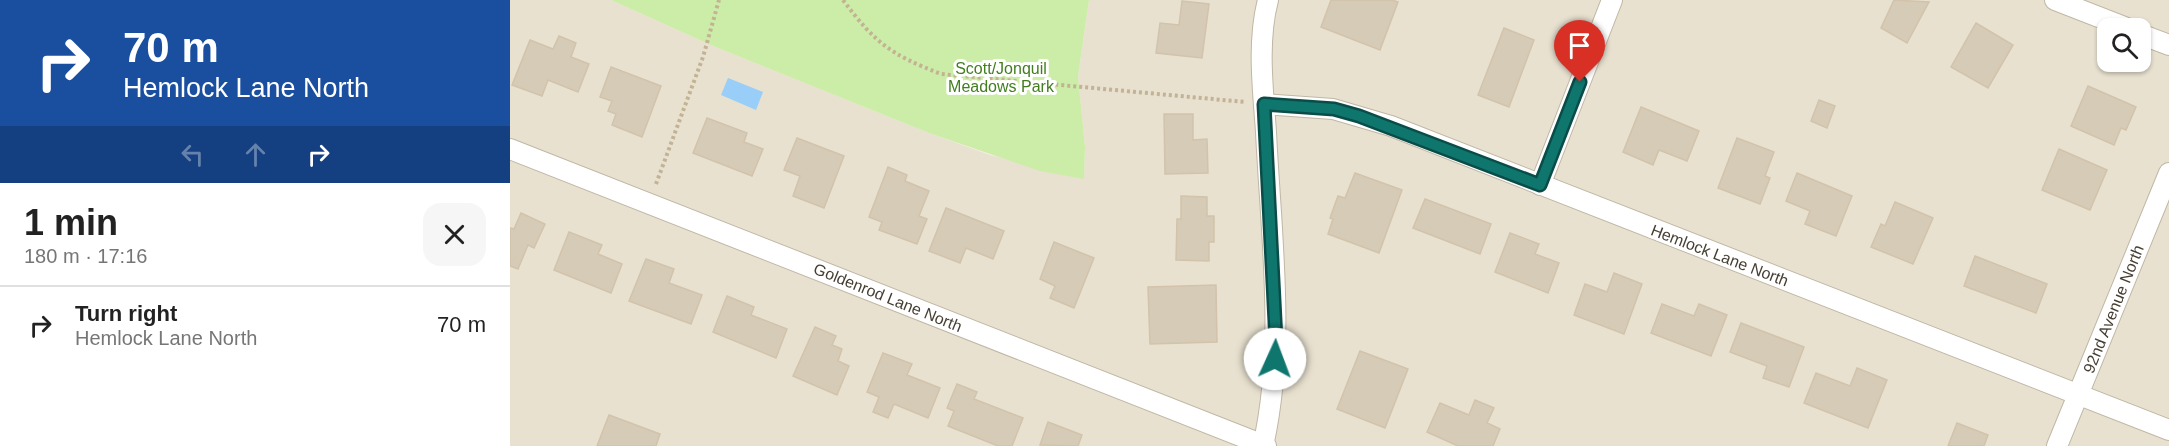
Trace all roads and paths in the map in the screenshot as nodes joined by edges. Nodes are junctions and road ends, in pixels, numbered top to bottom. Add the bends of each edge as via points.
1 (720, 0) edge
2 (843, 0) edge
3 (1268, 0) edge
4 (1612, 0) edge
5 (2055, 0) edge
6 (2101, 18) edge
7 (2151, 38) edge
8 (2169, 45) edge
9 (1264, 104) junction
10 (510, 149) edge
11 (2169, 173) edge
12 (1540, 185) junction
13 (649, 202) junction
14 (2078, 394) junction
15 (2169, 430) edge
16 (1264, 446) edge
17 (2057, 446) edge

1 - 13 path
2 - 9 path via 879,44 940,74
3 - 9 street via 1262,69
4 - 12 street
5 - 6 street
7 - 8 street
9 - 12 street, Hemlock Lane North via 1334,109 1359,116
9 - 16 street via 1276,341
10 - 13 street, Goldenrod Lane North
11 - 14 street, 92nd Avenue North
12 - 14 street, Hemlock Lane North
13 - 16 street, Goldenrod Lane North
14 - 15 street, Hemlock Lane North
14 - 17 street, 92nd Avenue North

